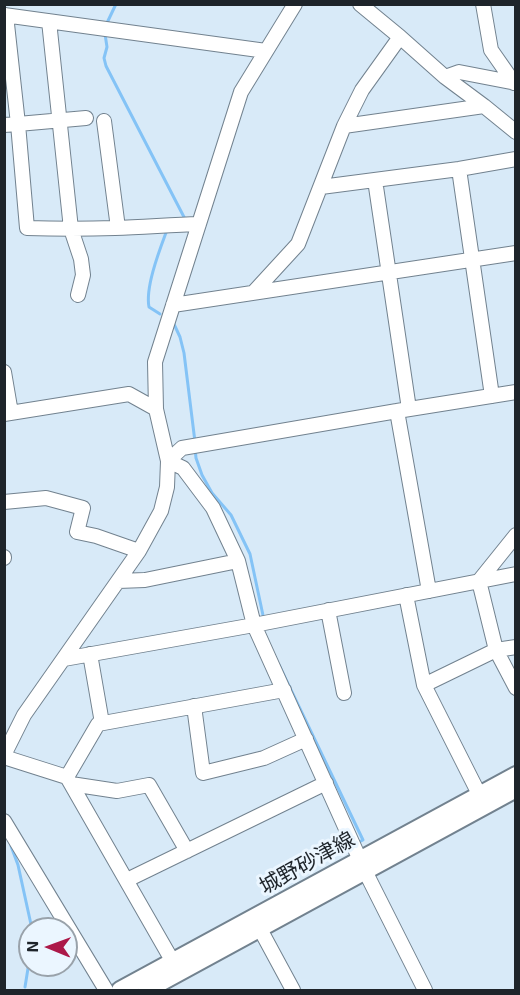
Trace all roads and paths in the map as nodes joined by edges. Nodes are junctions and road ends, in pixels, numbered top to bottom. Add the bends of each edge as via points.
1 (295, 4) edge
2 (360, 4) edge
3 (483, 4) edge
4 (5, 15) edge
5 (49, 21) junction
6 (400, 37) junction
7 (266, 51) junction
8 (445, 78) junction
9 (515, 83) edge
10 (484, 106) junction
11 (86, 118) dead end
12 (59, 120) junction
13 (104, 121) dead end
14 (11, 125) edge
15 (344, 126) junction
16 (516, 132) edge
17 (516, 159) edge
18 (459, 169) junction
19 (375, 180) junction
20 (321, 187) junction
21 (199, 224) junction
22 (118, 228) junction
23 (71, 229) junction
24 (516, 253) edge
25 (472, 259) junction
26 (388, 271) junction
27 (253, 293) junction
28 (78, 295) dead end
29 (173, 305) junction
30 (4, 372) edge
31 (516, 392) edge
32 (492, 396) junction
33 (156, 409) junction
34 (403, 410) junction
35 (8, 413) edge
36 (168, 461) junction
37 (4, 502) edge
38 (516, 535) edge
39 (139, 551) junction
40 (238, 561) junction
41 (516, 574) edge
42 (118, 581) junction
43 (479, 581) junction
44 (429, 591) junction
45 (406, 595) junction
46 (328, 610) junction
47 (254, 625) junction
48 (516, 646) edge
49 (496, 650) junction
50 (90, 654) junction
51 (64, 659) junction
52 (424, 685) junction
53 (516, 688) edge
54 (284, 690) junction
55 (344, 693) dead end
56 (194, 706) junction
57 (102, 723) junction
58 (306, 739) junction
59 (4, 756) edge
60 (516, 775) edge
61 (69, 781) junction
62 (326, 783) junction
63 (479, 794) junction
64 (514, 794) edge
65 (4, 820) edge
66 (187, 851) junction
67 (363, 865) junction
68 (127, 880) junction
69 (260, 929) junction
70 (173, 962) junction
71 (106, 990) edge
72 (120, 990) edge
73 (147, 990) edge
74 (291, 990) edge
75 (426, 990) edge

1 - 7 street
2 - 6 street
3 - 9 street via 491,50
4 - 5 street
4 - 14 street
5 - 7 street
5 - 12 street
6 - 8 street
6 - 15 street via 362,90
7 - 21 street via 241,92
8 - 9 street via 459,72
8 - 10 street
10 - 15 street
10 - 16 street
11 - 12 street
12 - 14 street
12 - 23 street
13 - 22 street
14 - 23 street via 27,228
15 - 20 street
17 - 18 street
18 - 19 street
18 - 25 street
19 - 20 street
19 - 26 street
20 - 27 street via 298,244
21 - 22 street
21 - 29 street
22 - 23 street
23 - 28 street via 83,275
24 - 25 street
25 - 26 street
25 - 32 street
26 - 27 street
26 - 34 street
27 - 29 street
29 - 33 street via 155,362
30 - 35 street
31 - 32 street
32 - 34 street
33 - 35 street via 129,394
33 - 36 street
34 - 36 street via 183,448
34 - 44 street
36 - 39 street via 162,511
36 - 40 street via 183,468 213,508
37 - 39 street via 46,498 83,508 77,532
38 - 43 street
39 - 42 street
40 - 42 street via 145,580
40 - 47 street
41 - 43 street
42 - 51 street
43 - 44 street
43 - 49 street
44 - 45 street
45 - 46 street
45 - 52 street
46 - 47 street
46 - 55 street
47 - 50 street
47 - 54 street
48 - 49 street
49 - 52 street
49 - 53 street
50 - 51 street
50 - 57 street
51 - 59 street via 24,715
52 - 63 street
54 - 56 street
54 - 58 street
56 - 57 street
56 - 58 street via 203,772 264,758
57 - 61 street
58 - 62 street
59 - 61 street
60 - 63 main road, 城野砂津線
61 - 66 street via 117,791 148,785
61 - 68 street
62 - 66 street
62 - 67 street
63 - 67 main road, 城野砂津線
64 - 67 main road, 城野砂津線
65 - 71 street
66 - 68 street
67 - 69 main road, 城野砂津線
67 - 70 main road, 城野砂津線
67 - 75 street
68 - 70 street
69 - 73 main road, 城野砂津線
69 - 74 street
70 - 72 main road, 城野砂津線

